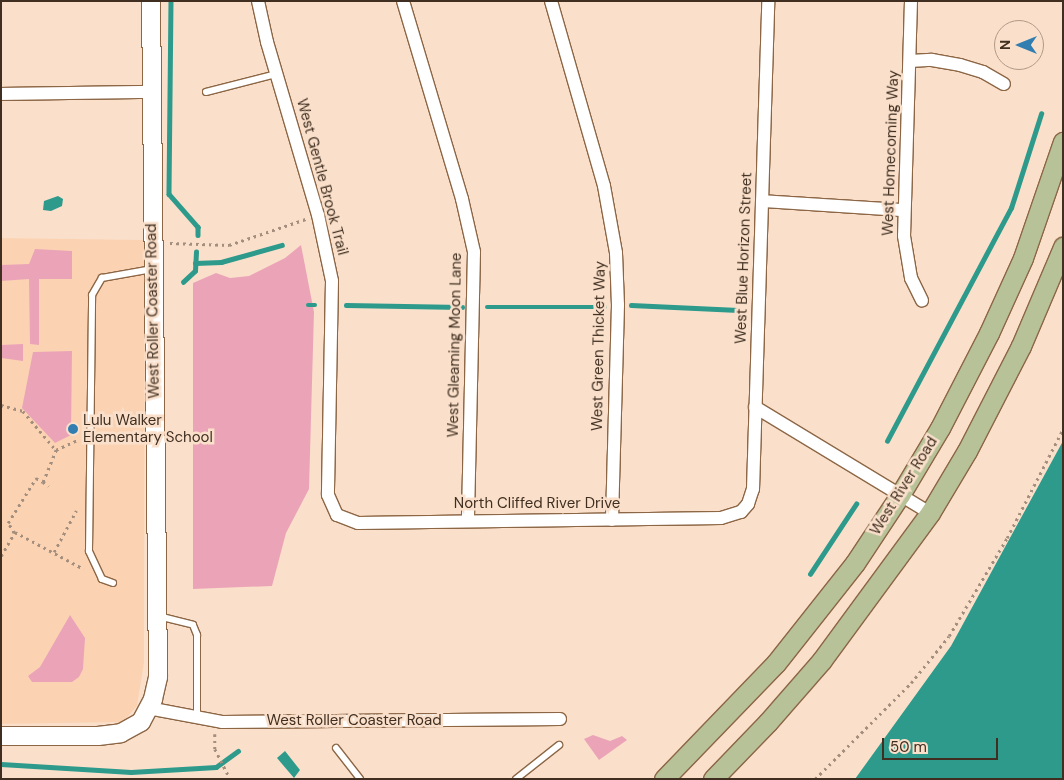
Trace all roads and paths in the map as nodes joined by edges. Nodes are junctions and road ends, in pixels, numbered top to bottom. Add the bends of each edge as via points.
1 (151, 1) edge
2 (258, 1) edge
3 (403, 1) edge
4 (551, 1) edge
5 (768, 1) edge
6 (911, 1) edge
7 (910, 62) junction
8 (276, 74) junction
9 (1004, 84) dead end
10 (151, 92) junction
11 (206, 92) dead end
12 (1, 94) edge
13 (1063, 142) edge
14 (762, 201) junction
15 (902, 210) junction
16 (318, 215) junction
17 (164, 243) dead end
18 (1063, 247) edge
19 (152, 269) junction
20 (922, 301) dead end
21 (1, 405) edge
22 (755, 407) junction
23 (1063, 429) edge
24 (77, 440) dead end
25 (56, 450) junction
26 (43, 482) junction
27 (49, 486) dead end
28 (900, 495) junction
29 (76, 511) dead end
30 (930, 513) junction
31 (332, 515) joint
32 (744, 516) joint
33 (468, 519) junction
34 (612, 520) junction
35 (14, 533) junction
36 (54, 552) junction
37 (1, 556) edge
38 (86, 570) dead end
39 (114, 583) dead end
40 (157, 616) junction
41 (144, 715) junction
42 (197, 718) junction
43 (560, 719) dead end
44 (214, 720) junction
45 (1, 736) edge
46 (559, 745) dead end
47 (336, 748) dead end
48 (230, 779) edge
49 (360, 779) edge
50 (516, 779) edge
51 (664, 779) edge
52 (713, 779) edge
53 (815, 779) edge

1 - 10 street, West Roller Coaster Road
2 - 8 street, West Gentle Brook Trail
3 - 33 street, West Gleaming Moon Lane via 465,208 474,252
4 - 34 street, West Green Thicket Way via 604,186 616,253 618,305
5 - 14 street, West Blue Horizon Street
6 - 7 street, West Homecoming Way
7 - 9 street via 953,64 983,72
7 - 15 street, West Homecoming Way
8 - 11 lane
8 - 16 street, West Gentle Brook Trail
10 - 12 street
10 - 19 street, West Roller Coaster Road
13 - 28 main road, West River Road via 1023,258 990,333
14 - 15 street
14 - 22 street, West Blue Horizon Street
15 - 20 street, West Homecoming Way via 906,260
16 - 17 path via 229,245
16 - 31 street, West Gentle Brook Trail via 333,298 327,488
18 - 30 main road via 1013,362 967,451
19 - 39 lane via 120,272 102,278 92,295 89,550 102,579
19 - 40 street, West Roller Coaster Road
21 - 25 path via 23,411
22 - 28 street
22 - 32 street, West Blue Horizon Street via 753,489
23 - 53 path via 1007,538 950,636 882,714
24 - 25 path
25 - 26 path
26 - 27 path
26 - 35 path via 36,478 8,523
28 - 30 street
28 - 51 main road, West River Road via 855,563 776,663
29 - 36 path
30 - 52 main road via 822,660
31 - 33 street, North Cliffed River Drive via 358,523
32 - 34 street, North Cliffed River Drive
33 - 34 street, North Cliffed River Drive
35 - 36 path
35 - 37 path
36 - 38 path
40 - 41 street, West Roller Coaster Road via 158,677
40 - 42 lane via 193,625 197,635
41 - 42 street, West Roller Coaster Road
41 - 45 street via 122,733
42 - 44 street, West Roller Coaster Road
43 - 44 street, West Roller Coaster Road
44 - 48 path via 218,756
46 - 50 lane
47 - 49 lane

